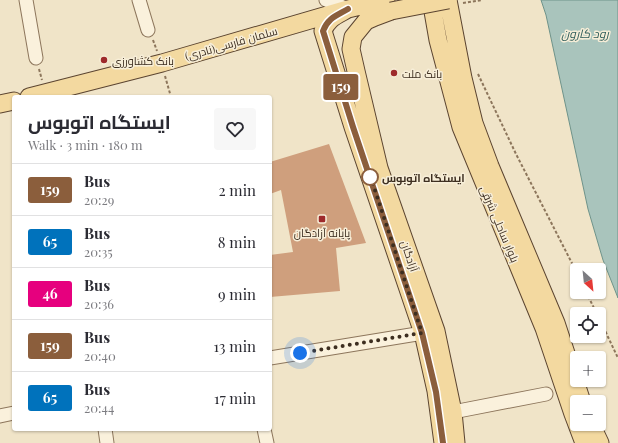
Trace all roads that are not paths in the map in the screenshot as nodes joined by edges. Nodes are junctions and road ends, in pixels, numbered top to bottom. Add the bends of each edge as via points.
1 (26, 0) edge
2 (139, 0) edge
3 (326, 0) edge
4 (431, 0) edge
5 (448, 0) edge
6 (389, 5) edge
7 (348, 9) junction
8 (148, 30) dead end
9 (36, 58) road end
10 (38, 95) edge
11 (12, 101) edge
12 (0, 104) edge
13 (422, 333) junction
14 (272, 358) edge
15 (546, 394) dead end
16 (580, 395) edge
17 (453, 412) junction
18 (12, 413) edge
19 (0, 416) edge
20 (105, 431) edge
21 (264, 431) edge
22 (594, 431) edge
23 (107, 443) edge
24 (267, 443) edge
25 (443, 443) edge
26 (456, 443) edge
27 (584, 443) edge
28 (600, 443) edge

1 - 9 street
2 - 8 street
3 - 7 street
4 - 27 main road, بلوار ساحلی شرقی via 438,40 461,127 544,328
5 - 6 main road, bridge
5 - 16 main road, بلوار ساحلی شرقی via 474,123 556,323
6 - 7 main road, سلمان فارسی(نادری)
6 - 17 main road, آزادگان via 366,22 353,37 351,49 379,168 436,331
7 - 10 main road, سلمان فارسی(نادری) via 162,63
7 - 13 main road, آزادگان via 326,23 323,31
11 - 12 main road
13 - 14 street
13 - 25 main road, آزادگان via 436,392
15 - 17 street
17 - 26 main road, آزادگان
18 - 19 street
20 - 23 street
21 - 24 street
22 - 28 main road

